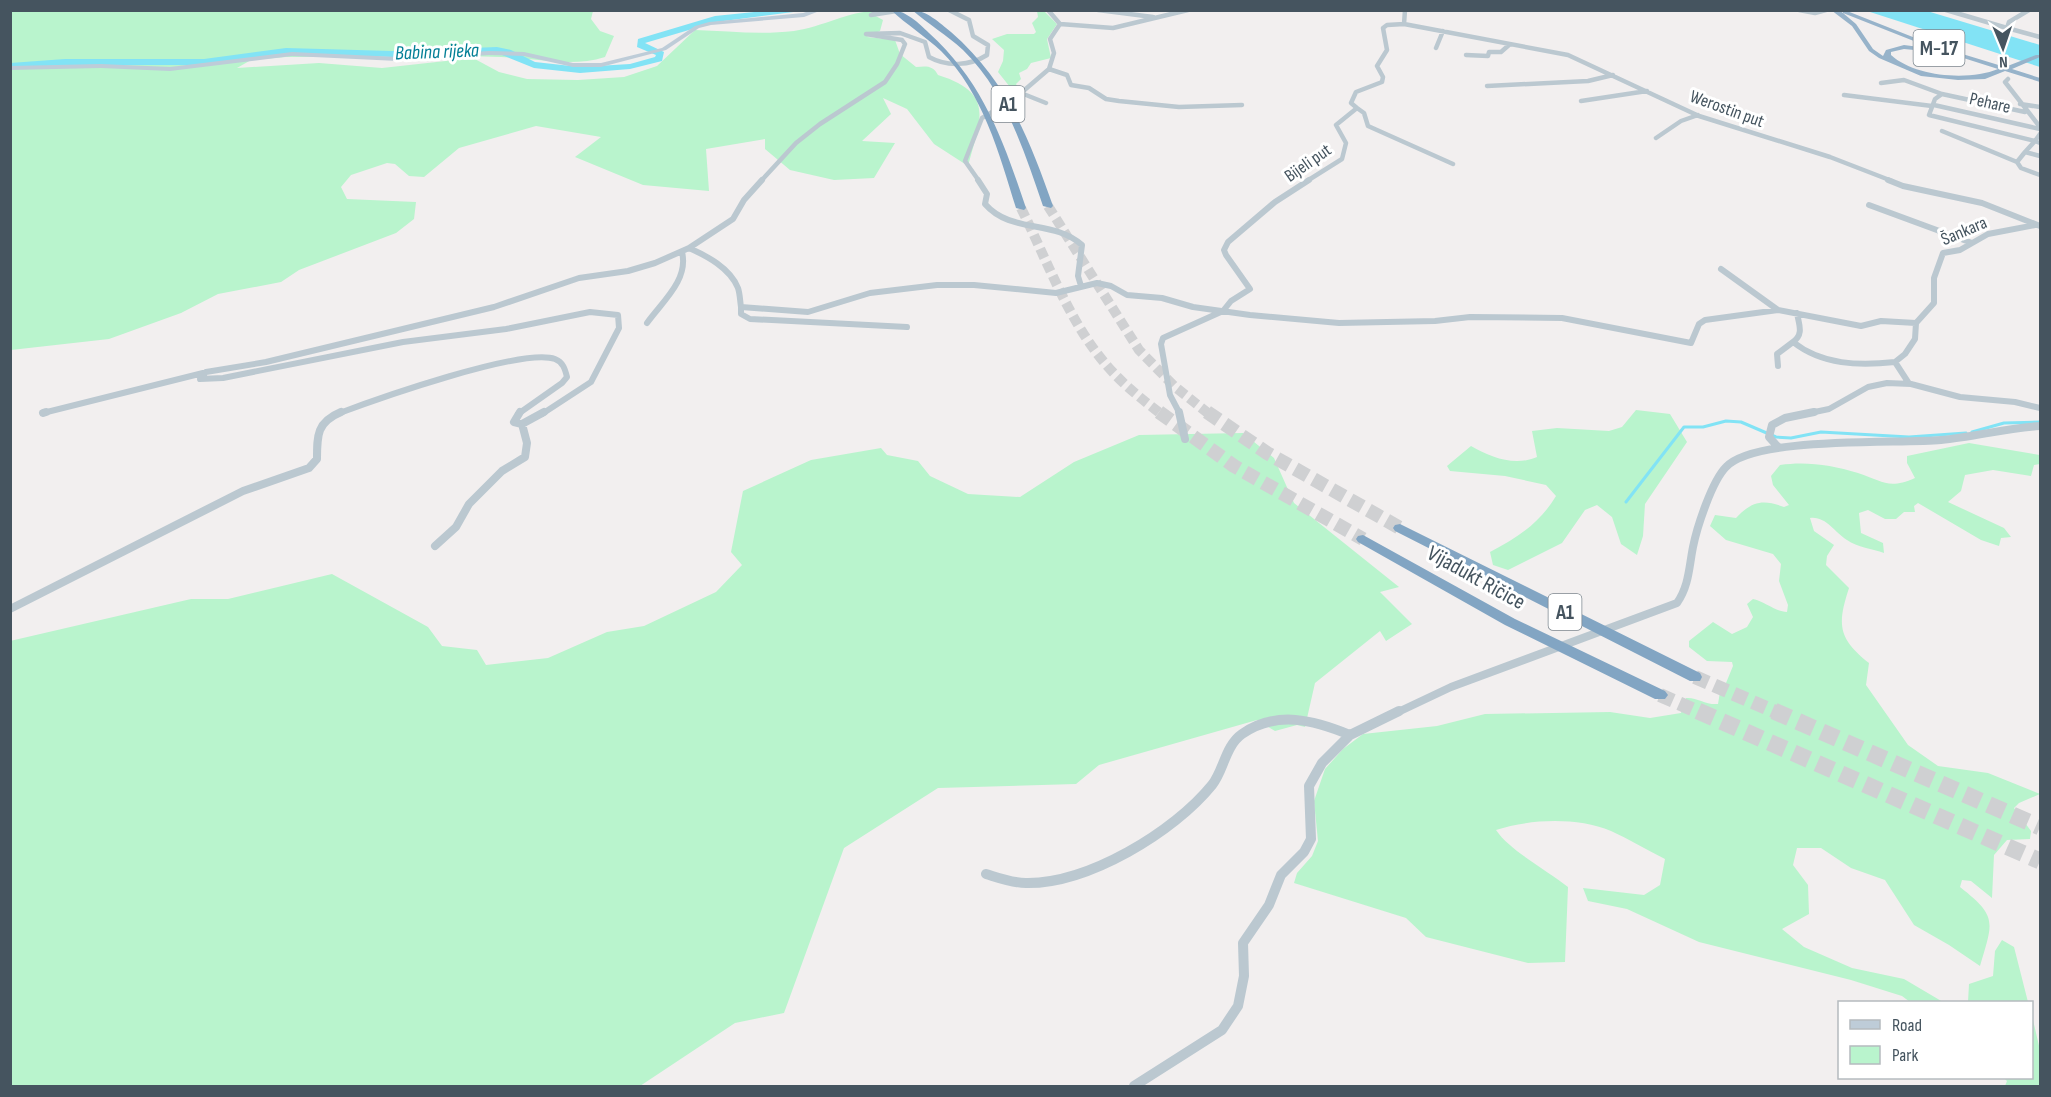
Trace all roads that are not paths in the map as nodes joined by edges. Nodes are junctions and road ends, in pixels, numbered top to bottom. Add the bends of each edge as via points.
1 (819, 10) edge
2 (882, 10) edge
3 (894, 10) edge
4 (903, 10) edge
5 (915, 10) edge
6 (949, 10) edge
7 (1047, 10) edge
8 (1098, 10) edge
9 (1188, 10) edge
10 (1405, 10) edge
11 (1798, 10) edge
12 (1826, 10) edge
13 (1834, 10) edge
14 (1841, 10) edge
15 (1845, 10) edge
16 (2036, 10) edge
17 (1945, 11) edge
18 (2029, 11) edge
19 (1054, 13) edge
20 (1155, 17) junction
21 (1060, 24) junction
22 (1404, 24) junction
23 (2007, 28) junction
24 (1443, 31) junction
25 (2040, 37) edge
26 (1509, 45) junction
27 (1436, 48) dead end
28 (1940, 51) junction
29 (1466, 55) dead end
30 (2039, 56) edge
31 (10, 68) edge
32 (1050, 69) junction
33 (1906, 69) junction
34 (2037, 69) edge
35 (1613, 75) junction
36 (2008, 79) junction
37 (2040, 80) edge
38 (1881, 82) dead end
39 (1487, 86) dead end
40 (2040, 86) edge
41 (1649, 91) junction
42 (1942, 94) junction
43 (1021, 95) junction
44 (1844, 95) dead end
45 (1581, 101) dead end
46 (1047, 103) dead end
47 (2020, 104) junction
48 (1242, 105) dead end
49 (1933, 105) junction
50 (2040, 107) edge
51 (1357, 108) junction
52 (2025, 112) junction
53 (1698, 116) junction
54 (2040, 125) edge
55 (1942, 131) dead end
56 (2040, 134) edge
57 (1656, 138) dead end
58 (2038, 142) edge
59 (2025, 152) junction
60 (2040, 156) edge
61 (2017, 162) junction
62 (1453, 164) dead end
63 (2040, 175) edge
64 (1869, 205) dead end
65 (1048, 206) tunnel mouth
66 (1021, 208) tunnel mouth
67 (2038, 225) edge
68 (1972, 243) junction
69 (689, 248) junction
70 (681, 252) junction
71 (1721, 269) dead end
72 (1081, 286) junction
73 (741, 307) junction
74 (1778, 310) junction
75 (1222, 311) junction
76 (1797, 313) junction
77 (647, 323) dead end
78 (1916, 323) junction
79 (907, 327) dead end
80 (1793, 342) junction
81 (1895, 362) junction
82 (1778, 366) dead end
83 (202, 374) junction
84 (1908, 382) junction
85 (2040, 408) edge
86 (43, 413) dead end
87 (522, 424) junction
88 (2040, 426) edge
89 (1185, 439) dead end
90 (1778, 447) junction
91 (1400, 528) tunnel mouth
92 (1363, 539) tunnel mouth
93 (435, 546) dead end
94 (10, 609) edge
95 (1695, 677) tunnel mouth
96 (1659, 695) tunnel mouth
97 (1350, 735) junction
98 (986, 874) dead end
99 (1134, 1086) edge

1 - 31 main road via 804,15 711,23 646,56 589,65 501,53 398,59 292,54 170,69
2 - 4 street via 871,15
3 - 66 highway, A1 via 947,52 971,81 990,117
5 - 65 highway, A1 via 966,49 997,84 1013,111
6 - 69 street via 969,20 973,36 988,45 987,55 977,61 941,63 929,57 925,42 910,35 866,34 902,40 905,44 893,73 796,143 744,200 735,218
7 - 19 street
8 - 20 street
9 - 20 street
10 - 22 street
11 - 12 street
13 - 33 highway via 1854,25 1871,50
14 - 37 highway, M-17 via 1940,49
15 - 30 highway via 1961,51 2001,60
16 - 18 street
17 - 23 street
18 - 23 street via 2007,24
19 - 21 street
20 - 21 street via 1113,28
21 - 32 street via 1050,39 1054,53
22 - 24 street, Werostin put
22 - 51 street, Bijeli put via 1383,28 1387,50 1377,66 1383,79 1356,92 1351,103
23 - 25 street
24 - 26 street, Werostin put
24 - 27 street
26 - 29 street via 1501,52 1489,52 1488,56
26 - 35 street, Werostin put via 1568,56
28 - 33 highway via 1911,47 1888,51 1891,61
28 - 36 highway
28 - 37 highway
30 - 33 highway via 1985,77 1946,78
30 - 34 highway via 2032,60
32 - 43 street
32 - 48 street via 1067,75 1071,85 1089,88 1106,99 1179,107
35 - 39 street via 1588,81
35 - 41 street, Werostin put
36 - 40 highway
36 - 47 street via 2004,82
38 - 42 street via 1903,78
41 - 45 street
41 - 53 street, Werostin put
42 - 49 street
42 - 52 street
43 - 46 street
43 - 72 street via 982,118 965,161 987,194 985,204 989,211 1000,218 1075,236 1082,245 1078,276
44 - 49 street, Pehare
47 - 50 street
47 - 52 street
49 - 54 street, Pehare
49 - 58 street via 1928,113 1936,117
51 - 62 street via 1364,113 1368,126
51 - 75 street, Bijeli put via 1336,125 1347,143 1342,159 1275,202 1228,242 1226,255 1250,289
52 - 54 street
53 - 57 street via 1681,121
53 - 67 street, Werostin put via 1830,157 1903,186 1972,201
55 - 61 street
56 - 58 street
58 - 59 street
59 - 60 street
59 - 61 street
61 - 63 street via 2021,168
64 - 68 street
67 - 68 street, Šankara via 1988,234
68 - 78 street, Šankara via 1943,253 1934,278 1934,303
69 - 70 street
69 - 73 street via 730,275 739,290
70 - 77 street via 684,258 679,283
70 - 83 street via 628,271 579,278 494,307
71 - 74 street
72 - 73 street via 1056,293 937,285 870,293 808,312
72 - 75 street via 1105,284 1127,295
73 - 79 street via 741,314 750,319
74 - 75 street via 1705,320 1699,324 1691,343 1562,318 1470,317 1339,323
74 - 76 street
75 - 89 street via 1170,334 1161,344 1170,395 1179,411
76 - 78 street via 1861,326 1881,321
76 - 80 street via 1801,332
78 - 81 street, Šankara via 1915,339
80 - 81 street via 1826,359
80 - 82 street via 1777,354
81 - 84 street
83 - 86 street
83 - 87 street via 200,379 208,380 403,342 590,312 618,315 619,328 591,381
84 - 85 street via 1954,396 2023,401
84 - 90 street via 1873,385 1830,408 1782,418 1772,425 1769,434
87 - 93 street via 527,443 525,457 502,471 469,504 456,527
87 - 94 street via 514,422 520,411 561,386 567,377 564,366 555,359 504,362 337,414 322,423 317,432 317,459 309,468 243,491
88 - 90 street via 1939,441
90 - 97 street via 1750,453 1727,464 1694,541 1684,595 1677,603 1450,687
91 - 95 highway, Vijadukt Ričice / A1
92 - 96 highway, Vijadukt Ričice / A1 via 1510,622
97 - 98 street via 1297,717 1270,722 1241,735 1229,749 1211,786 1173,824 1101,864 1029,883
97 - 99 street via 1322,763 1309,786 1311,839 1281,875 1269,905 1243,943 1244,976 1238,1006 1222,1030

